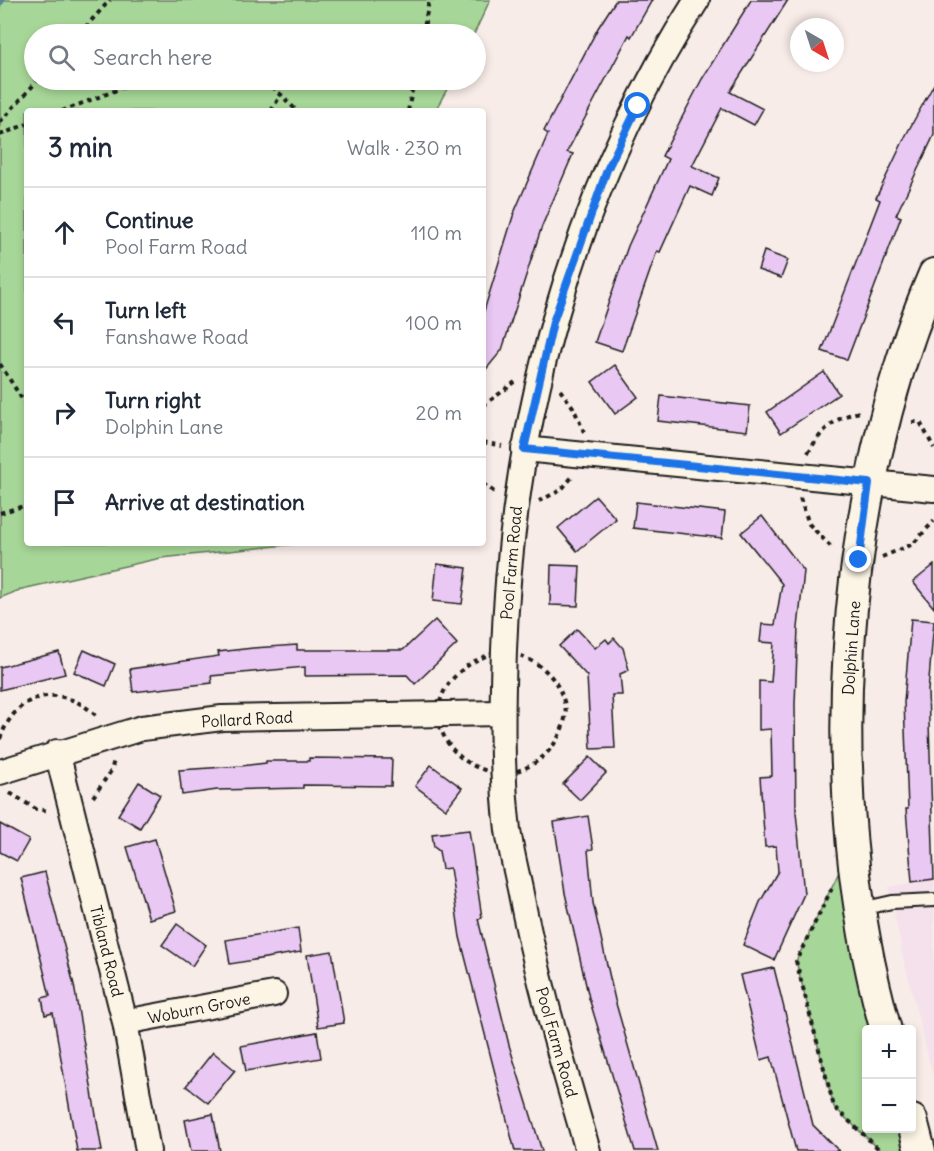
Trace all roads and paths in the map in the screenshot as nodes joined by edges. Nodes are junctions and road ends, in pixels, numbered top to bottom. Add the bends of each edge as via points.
1 (110, 0) edge
2 (429, 0) edge
3 (697, 0) edge
4 (88, 24) edge
5 (425, 24) edge
6 (29, 90) edge
7 (117, 90) edge
8 (278, 90) edge
9 (412, 90) edge
10 (282, 93) junction
11 (70, 108) edge
12 (273, 108) edge
13 (294, 108) edge
14 (409, 108) edge
15 (0, 122) edge
16 (24, 125) edge
17 (0, 135) edge
18 (934, 274) edge
19 (0, 364) edge
20 (24, 402) edge
21 (524, 449) junction
22 (869, 483) junction
23 (934, 489) edge
24 (24, 506) edge
25 (0, 513) edge
26 (502, 713) junction
27 (117, 735) junction
28 (0, 739) edge
29 (57, 752) junction
30 (0, 772) edge
31 (851, 847) junction
32 (934, 900) edge
33 (861, 909) junction
34 (274, 994) dead end
35 (125, 1022) junction
36 (885, 1025) edge
37 (915, 1133) edge
38 (148, 1151) edge
39 (588, 1151) edge
40 (880, 1151) edge
41 (920, 1151) edge

1 - 4 path
2 - 5 path
3 - 21 street, Pool Farm Road via 664,51 607,170 553,322
6 - 15 path
7 - 11 path
8 - 10 path
9 - 14 path
10 - 12 path
10 - 13 path
16 - 17 path
18 - 22 street, Dolphin Lane via 896,385
19 - 20 path
21 - 22 street
21 - 26 street, Pool Farm Road via 507,573
22 - 23 street
22 - 31 street, Dolphin Lane via 852,615 847,696
24 - 25 path
26 - 27 street, Pollard Road via 222,718
26 - 39 street, Pool Farm Road via 508,830 535,969
27 - 28 path via 89,708 71,698 54,695 38,697 18,707 7,720
27 - 29 street, Pollard Road
29 - 30 street, Pollard Road
29 - 35 street, Tibland Road
31 - 33 street, Dolphin Lane
31 - 40 path via 796,961 834,1107
32 - 33 lane via 892,902
33 - 36 street, Dolphin Lane via 872,982
34 - 35 street, Woburn Grove
35 - 38 street, Tibland Road
37 - 41 street

